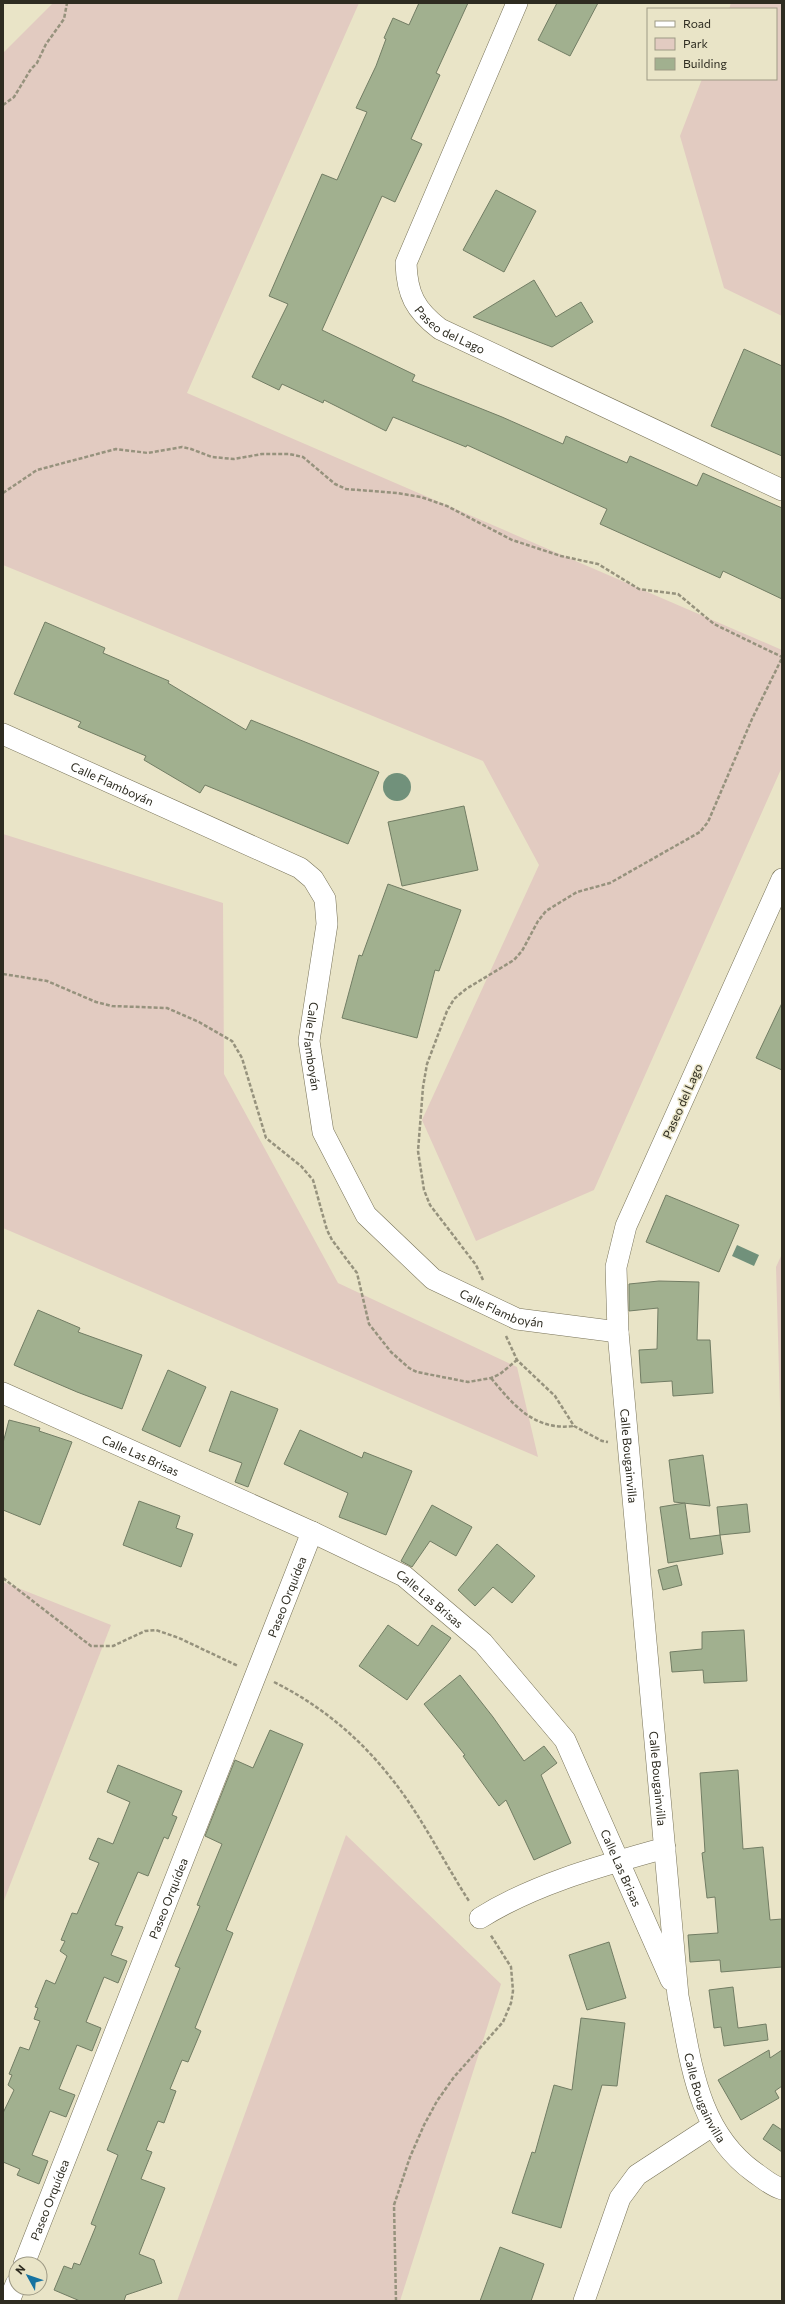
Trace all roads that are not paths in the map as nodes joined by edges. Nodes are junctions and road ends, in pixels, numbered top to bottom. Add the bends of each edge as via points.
1 (517, 3) edge
2 (782, 490) edge
3 (3, 734) edge
4 (782, 879) edge
5 (618, 1332) junction
6 (3, 1393) edge
7 (312, 1532) junction
8 (665, 1848) junction
9 (618, 1861) junction
10 (480, 1918) road end
11 (678, 1996) junction
12 (712, 2126) junction
13 (782, 2189) edge
14 (27, 2256) edge
15 (584, 2301) edge

1 - 2 street, Paseo del Lago via 406,263 407,282 413,301 425,317 440,329
3 - 5 street, Calle Flamboyán via 300,868 313,879 325,899 327,924 309,1040 323,1132 366,1215 432,1279 493,1308 517,1319
4 - 5 street, Paseo del Lago via 626,1226 616,1267
5 - 8 street, Calle Bougainvilla
6 - 7 street, Calle Las Brisas
7 - 9 street, Calle Las Brisas via 404,1576 483,1643 565,1740
7 - 14 street, Paseo Orquídea
8 - 9 street
8 - 11 street, Calle Bougainvilla
9 - 10 street via 531,1890
9 - 11 street, Calle Las Brisas
11 - 12 street, Calle Bougainvilla via 696,2086
12 - 13 street, Calle Bougainvilla via 739,2161 774,2187
12 - 15 street via 637,2175 620,2198

